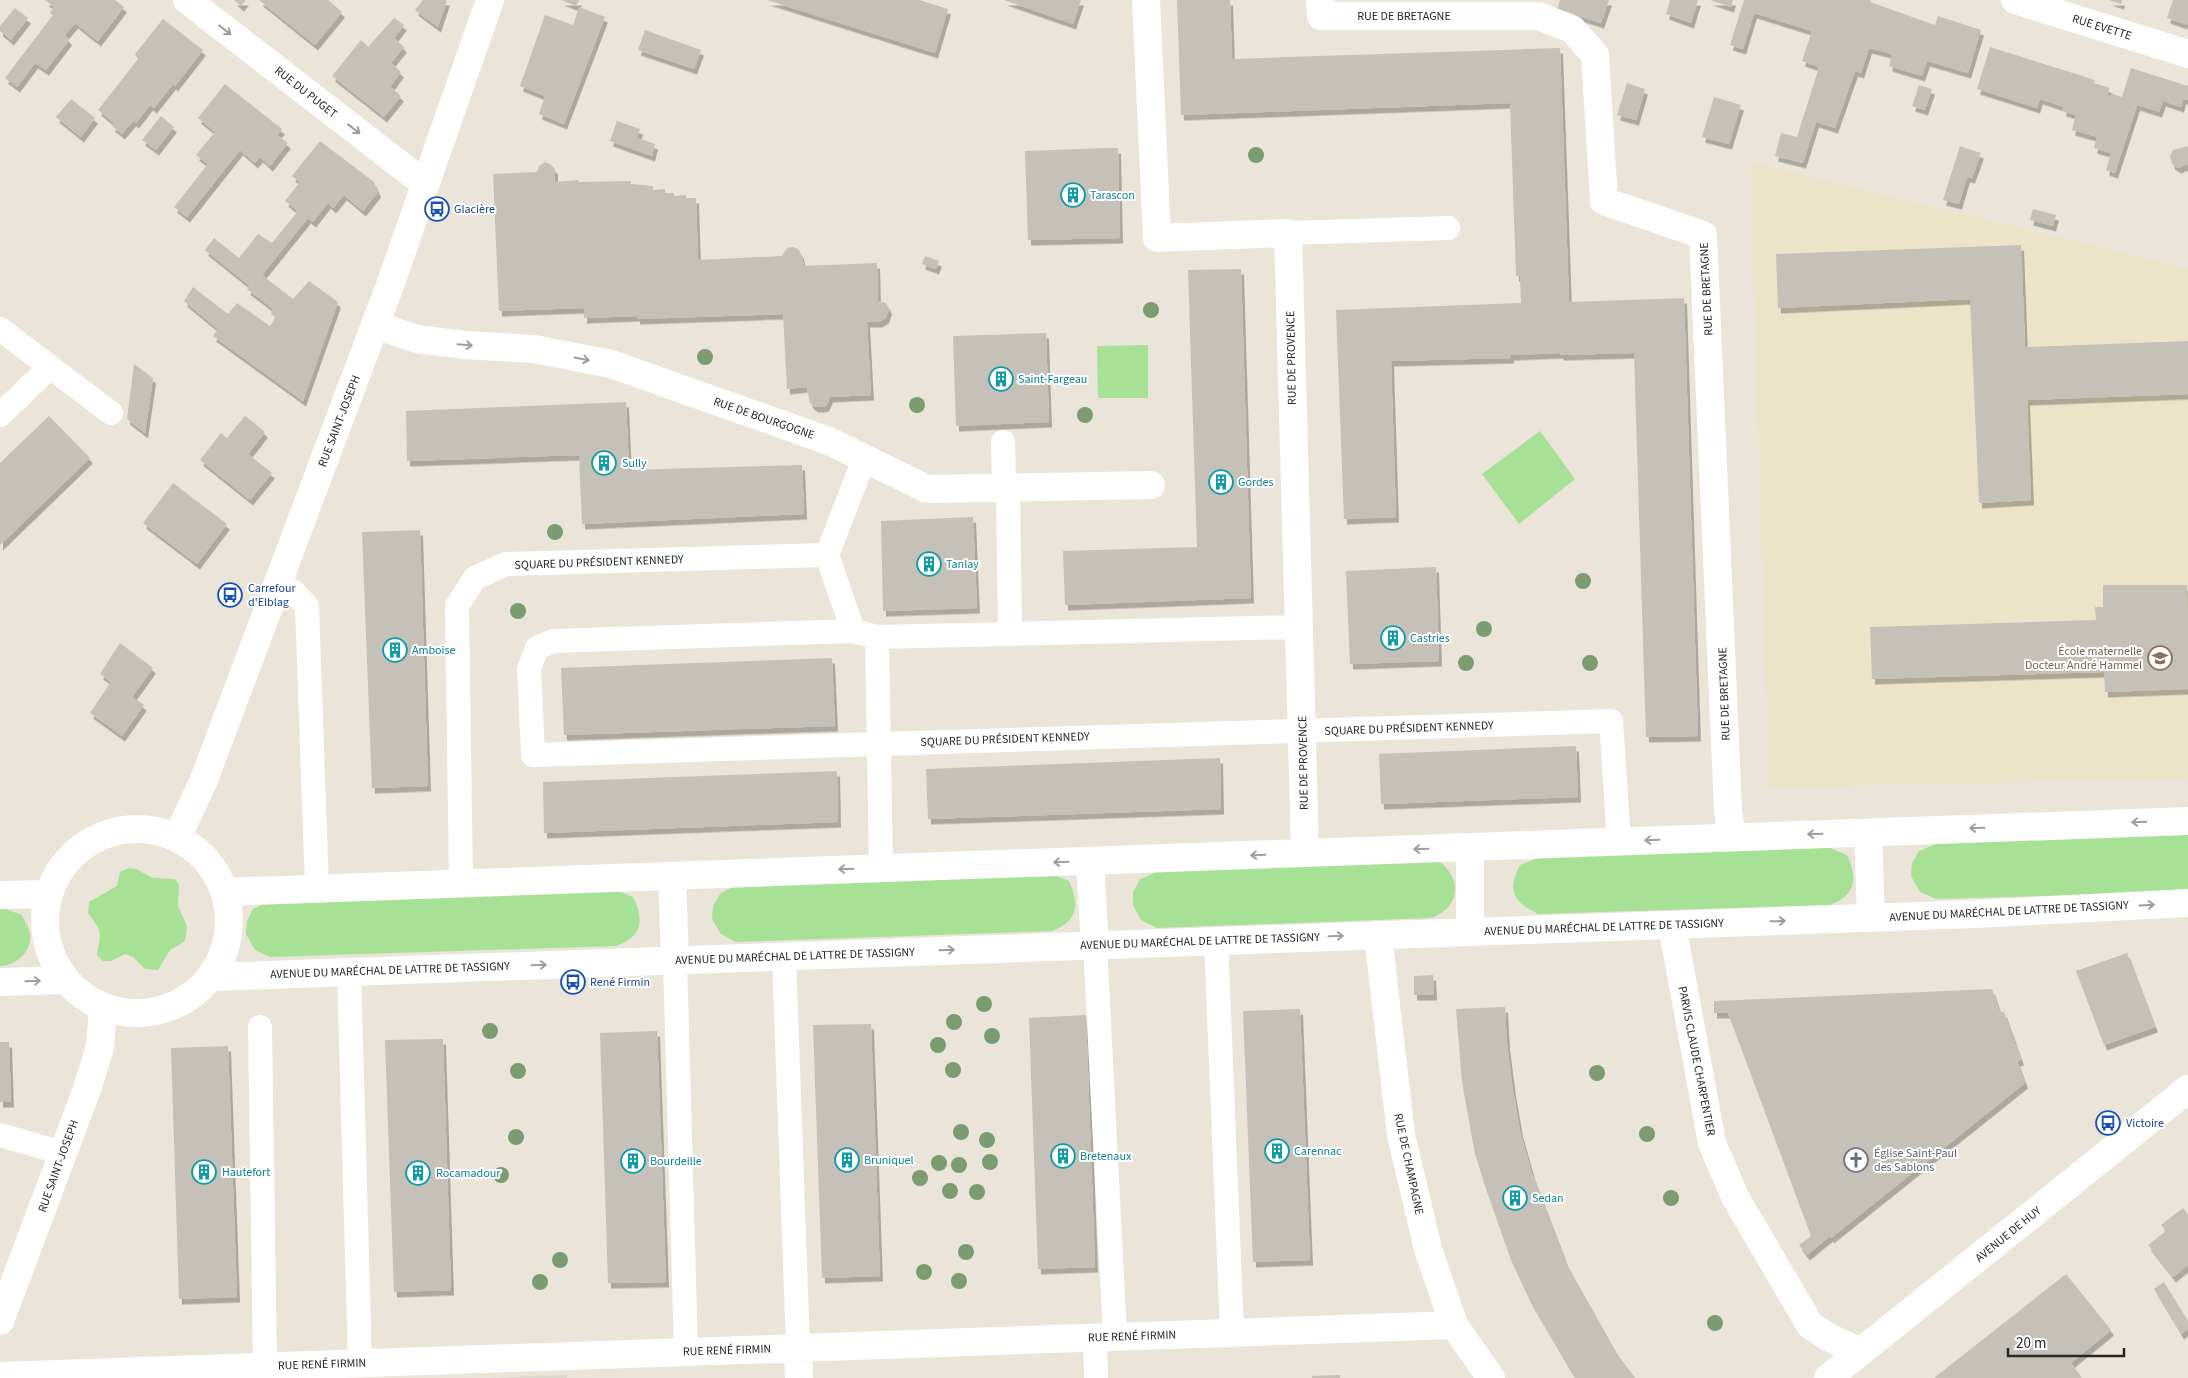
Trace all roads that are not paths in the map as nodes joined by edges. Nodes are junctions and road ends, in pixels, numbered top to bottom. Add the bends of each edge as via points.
1 (187, 0) edge
2 (490, 0) edge
3 (1146, 0) edge
4 (1320, 0) edge
5 (2015, 0) edge
6 (2188, 54) edge
7 (425, 184) junction
8 (1448, 228) dead end
9 (1288, 232) junction
10 (375, 325) junction
11 (0, 329) edge
12 (48, 368) junction
13 (111, 413) dead end
14 (0, 414) edge
15 (1003, 442) dead end
16 (865, 457) junction
17 (1151, 485) dead end
18 (1006, 488) junction
19 (827, 555) junction
20 (278, 581) junction
21 (1298, 627) junction
22 (853, 631) junction
23 (1010, 633) junction
24 (876, 637) junction
25 (1303, 732) junction
26 (877, 744) junction
27 (2188, 820) edge
28 (1868, 832) junction
29 (1732, 837) junction
30 (177, 838) junction
31 (1618, 842) junction
32 (1470, 847) junction
33 (1305, 853) junction
34 (1090, 861) junction
35 (881, 868) junction
36 (672, 876) junction
37 (461, 884) junction
38 (317, 889) junction
39 (225, 892) junction
40 (48, 894) junction
41 (0, 896) edge
42 (2188, 903) edge
43 (1871, 917) junction
44 (1672, 924) junction
45 (1470, 932) junction
46 (1378, 935) junction
47 (1216, 941) junction
48 (1095, 945) junction
49 (784, 956) junction
50 (675, 960) junction
51 (349, 972) junction
52 (211, 977) junction
53 (65, 980) junction
54 (0, 982) edge
55 (104, 1007) junction
56 (260, 1027) dead end
57 (2188, 1089) edge
58 (0, 1135) edge
59 (63, 1154) junction
60 (0, 1322) edge
61 (1454, 1324) junction
62 (1232, 1332) junction
63 (1105, 1337) junction
64 (798, 1348) junction
65 (686, 1352) junction
66 (1861, 1352) junction
67 (360, 1363) junction
68 (265, 1366) junction
69 (478, 1369) edge
70 (0, 1376) edge
71 (799, 1378) edge
72 (1096, 1378) edge
73 (1490, 1378) edge
74 (1828, 1378) edge

1 -> 7 street, RUE DU PUGET
2 - 7 street, RUE SAINT-JOSEPH
3 - 9 street via 1157,238
4 - 29 street, RUE DE BRETAGNE via 1321,16 1538,16 1572,29 1595,55 1604,201 1703,235 1728,811
5 - 6 street, RUE EVETTE
7 - 10 street, RUE SAINT-JOSEPH
8 - 9 lane
9 - 21 street, RUE DE PROVENCE
10 -> 16 street, RUE DE BOURGOGNE via 417,339 534,349 611,364 829,441
10 - 20 street, RUE SAINT-JOSEPH
11 - 12 lane
12 - 13 lane
12 - 14 lane
15 - 18 lane
16 - 18 street, RUE DE BOURGOGNE via 927,489
16 - 19 lane
17 - 18 street, RUE DE BOURGOGNE
18 - 23 lane
19 - 22 lane
19 - 37 lane, SQUARE DU PRÉSIDENT KENNEDY via 506,564 475,578 457,606
20 - 30 street, RUE SAINT-JOSEPH via 202,782
20 - 38 lane via 307,606
21 - 23 lane, SQUARE DU PRÉSIDENT KENNEDY
21 - 25 street, RUE DE PROVENCE
22 - 24 lane, SQUARE DU PRÉSIDENT KENNEDY
22 - 26 lane, SQUARE DU PRÉSIDENT KENNEDY via 553,641 537,648 529,668 533,755
23 - 24 lane, SQUARE DU PRÉSIDENT KENNEDY
24 - 26 lane
25 - 26 lane, SQUARE DU PRÉSIDENT KENNEDY
25 - 31 lane, SQUARE DU PRÉSIDENT KENNEDY via 1611,721
25 - 33 street, RUE DE PROVENCE
26 - 35 lane
27 -> 28 street
28 -> 29 street
28 - 43 street
29 -> 31 street
30 - 39 street via 207,860
30 - 40 street via 152,830 125,829 100,836 78,850 60,870
31 - 32 street
32 -> 33 street
32 - 45 street
33 -> 34 street
34 -> 35 street
34 - 48 street
35 -> 36 street
36 - 37 street
36 - 50 street
37 - 38 street
38 - 39 street
39 - 52 street via 229,921 225,950
40 - 41 street
40 - 53 street via 44,924 50,954
43 -> 42 street, AVENUE DU MARÉCHAL DE LATTRE DE TASSIGNY
44 -> 43 street, AVENUE DU MARÉCHAL DE LATTRE DE TASSIGNY
44 - 45 street, AVENUE DU MARÉCHAL DE LATTRE DE TASSIGNY
44 - 66 street, PARVIS CLAUDE CHARPENTIER via 1712,1142 1735,1197 1810,1325
45 - 46 street, AVENUE DU MARÉCHAL DE LATTRE DE TASSIGNY
47 -> 46 street, AVENUE DU MARÉCHAL DE LATTRE DE TASSIGNY
46 - 61 street, RUE DE CHAMPAGNE via 1401,1135 1428,1249
47 - 48 street, AVENUE DU MARÉCHAL DE LATTRE DE TASSIGNY
47 - 62 lane
49 -> 48 street, AVENUE DU MARÉCHAL DE LATTRE DE TASSIGNY
48 - 63 lane
49 - 50 street, AVENUE DU MARÉCHAL DE LATTRE DE TASSIGNY
49 - 64 lane
51 -> 50 street, AVENUE DU MARÉCHAL DE LATTRE DE TASSIGNY
50 - 65 lane
51 - 52 street, AVENUE DU MARÉCHAL DE LATTRE DE TASSIGNY
51 - 67 lane
52 - 55 street via 190,997 163,1010 133,1013
54 -> 53 street
53 - 55 street via 82,996
55 - 59 street, RUE SAINT-JOSEPH via 100,1047
56 - 68 lane
57 - 66 street, AVENUE DE HUY
58 - 59 lane
59 - 60 street, RUE SAINT-JOSEPH
61 - 62 street, RUE RENÉ FIRMIN
61 - 73 street, RUE DE CHAMPAGNE
62 - 63 street, RUE RENÉ FIRMIN
63 - 64 street, RUE RENÉ FIRMIN
63 - 72 lane
64 - 65 street, RUE RENÉ FIRMIN
64 - 71 street
65 - 69 street, RUE RENÉ FIRMIN
66 - 74 street, AVENUE DE HUY
67 - 68 street, RUE RENÉ FIRMIN
67 - 69 street, RUE RENÉ FIRMIN
68 - 70 street, RUE RENÉ FIRMIN

